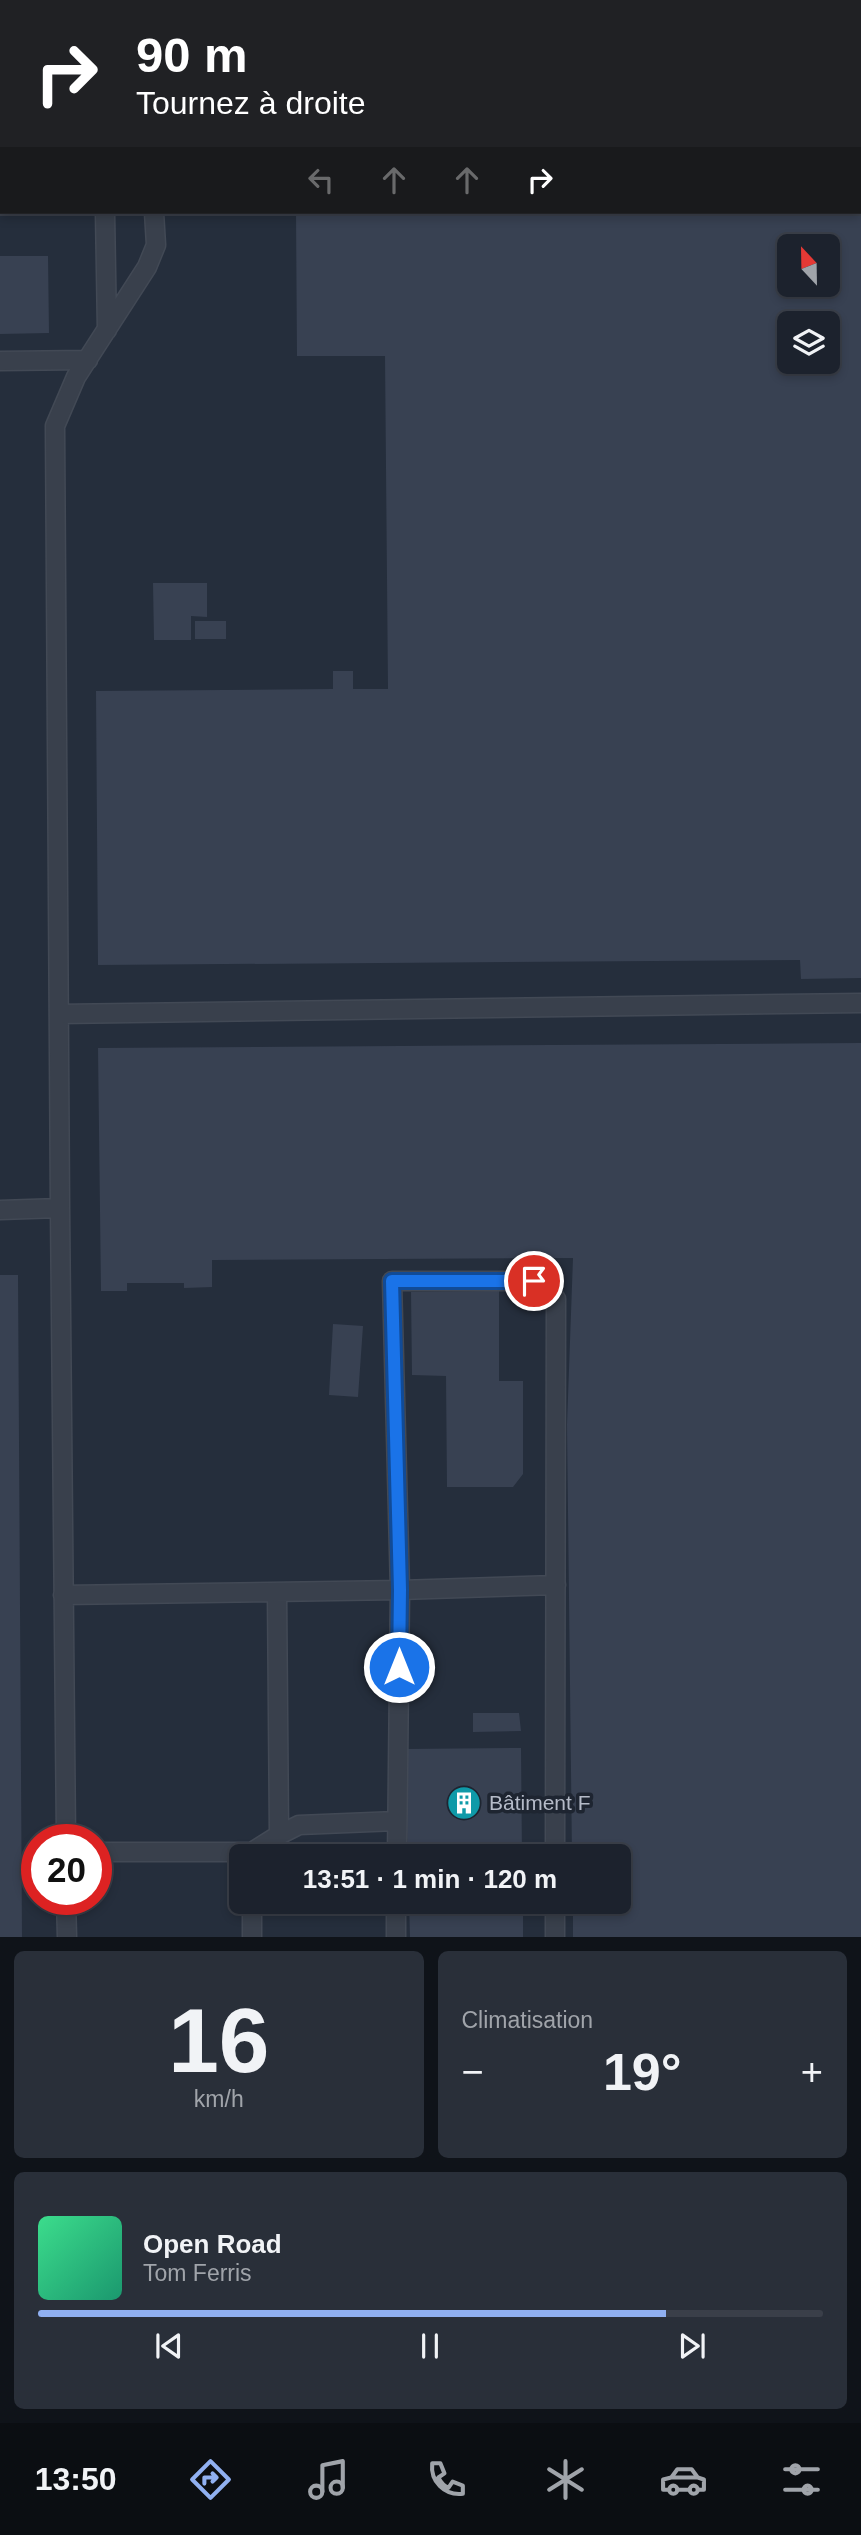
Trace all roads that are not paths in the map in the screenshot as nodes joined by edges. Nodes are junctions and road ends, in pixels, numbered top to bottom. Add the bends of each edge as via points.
1 (105, 214) edge
2 (154, 214) edge
3 (107, 330) junction
4 (88, 360) junction
5 (0, 361) edge
6 (861, 1003) edge
7 (59, 1014) junction
8 (60, 1208) junction
9 (0, 1210) edge
10 (555, 1585) junction
11 (400, 1590) junction
12 (277, 1592) junction
13 (63, 1595) junction
14 (397, 1821) junction
15 (66, 1824) edge
16 (279, 1835) junction
17 (266, 1844) edge
18 (397, 1844) edge
19 (555, 1844) edge
20 (112, 1852) edge
21 (229, 1854) edge
22 (252, 1914) edge
23 (396, 1914) edge
24 (555, 1914) edge
25 (66, 1915) edge
26 (67, 1937) edge
27 (252, 1937) edge
28 (396, 1937) edge
29 (555, 1937) edge

1 - 3 lane
2 - 3 lane via 156,245
3 - 4 lane
4 - 5 lane
4 - 7 lane via 55,426
6 - 7 lane
7 - 8 lane
8 - 9 lane
8 - 13 lane
10 - 11 lane
10 - 11 lane via 556,1299 534,1281 392,1281
10 - 19 lane
11 - 12 lane
11 - 14 lane
12 - 13 lane
12 - 16 lane
13 - 15 lane
14 - 16 lane via 299,1825
14 - 18 lane
16 - 17 lane
20 - 21 lane
22 - 27 lane
23 - 28 lane
24 - 29 lane
25 - 26 lane

